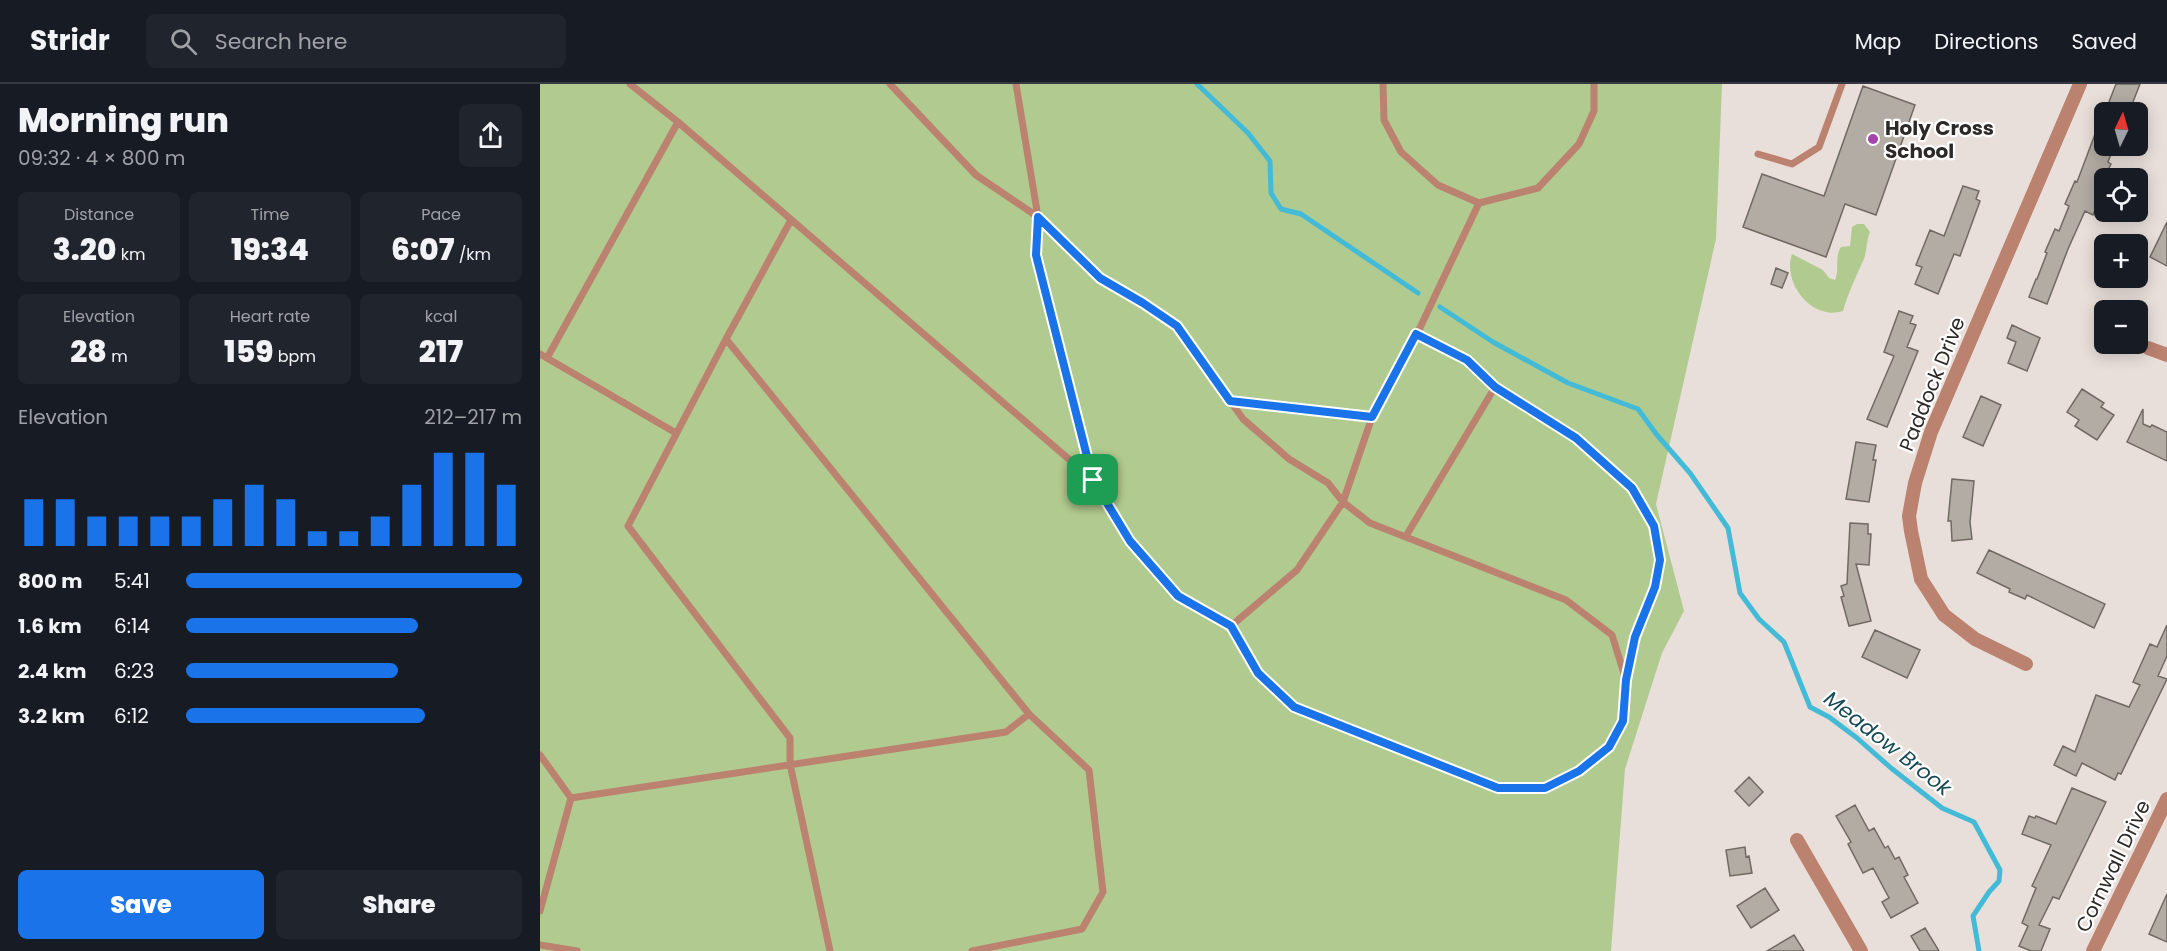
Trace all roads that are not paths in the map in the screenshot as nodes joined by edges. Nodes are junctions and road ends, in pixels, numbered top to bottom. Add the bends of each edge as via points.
1 (630, 84) edge
2 (890, 84) edge
3 (1016, 84) edge
4 (1383, 84) edge
5 (1594, 84) edge
6 (1842, 84) edge
7 (2080, 84) edge
8 (678, 122) junction
9 (1758, 154) dead end
10 (1479, 203) junction
11 (1038, 217) junction
12 (791, 220) junction
13 (1416, 334) junction
14 (726, 339) junction
15 (2148, 348) dead end
16 (2167, 355) edge
17 (543, 356) edge
18 (1495, 387) junction
19 (1230, 401) junction
20 (1372, 417) junction
21 (676, 433) junction
22 (1093, 480) junction
23 (1343, 502) junction
24 (1406, 536) junction
25 (1231, 626) junction
26 (2026, 664) dead end
27 (1626, 680) junction
28 (1029, 714) junction
29 (540, 754) edge
30 (790, 764) junction
31 (571, 798) junction
32 (2167, 799) edge
33 (1797, 840) dead end
34 (540, 911) edge
35 (540, 945) edge
36 (2097, 950) edge
37 (577, 951) edge
38 (830, 951) edge
39 (972, 951) edge
40 (1861, 951) edge

1 - 8 lane
2 - 11 lane via 976,176
3 - 11 lane
4 - 10 lane via 1384,120 1401,152 1438,185
5 - 10 lane via 1594,111 1579,144 1538,188
6 - 9 lane via 1819,147 1792,164
7 - 26 street, Paddock Drive via 1931,432 1915,483 1910,516 1921,579 1944,615 1975,639
8 - 12 lane
8 - 17 lane
10 - 13 lane
11 - 19 lane via 1100,278 1177,326
11 - 22 lane via 1036,255
12 - 14 lane
12 - 22 lane
13 - 18 lane via 1467,360
13 - 20 lane
14 - 21 lane
14 - 28 lane
15 - 16 street
17 - 21 lane
18 - 24 lane
18 - 27 lane via 1576,438 1632,488 1654,526 1660,560 1655,587 1635,637
19 - 20 lane
19 - 23 lane via 1243,419 1289,459 1328,483
20 - 23 lane
21 - 30 lane via 628,526 790,738
22 - 25 lane via 1130,541 1178,596
23 - 24 lane via 1370,523
23 - 25 lane via 1297,570
24 - 27 lane via 1566,600 1612,635
25 - 27 lane via 1258,673 1294,707 1498,788 1545,788 1579,771 1609,747 1623,721
28 - 30 lane via 1006,732
28 - 39 lane via 1089,770 1102,892 1082,929
29 - 31 lane
30 - 31 lane
30 - 38 lane
31 - 34 lane
32 - 36 street, Cornwall Drive
33 - 40 street
35 - 37 lane

